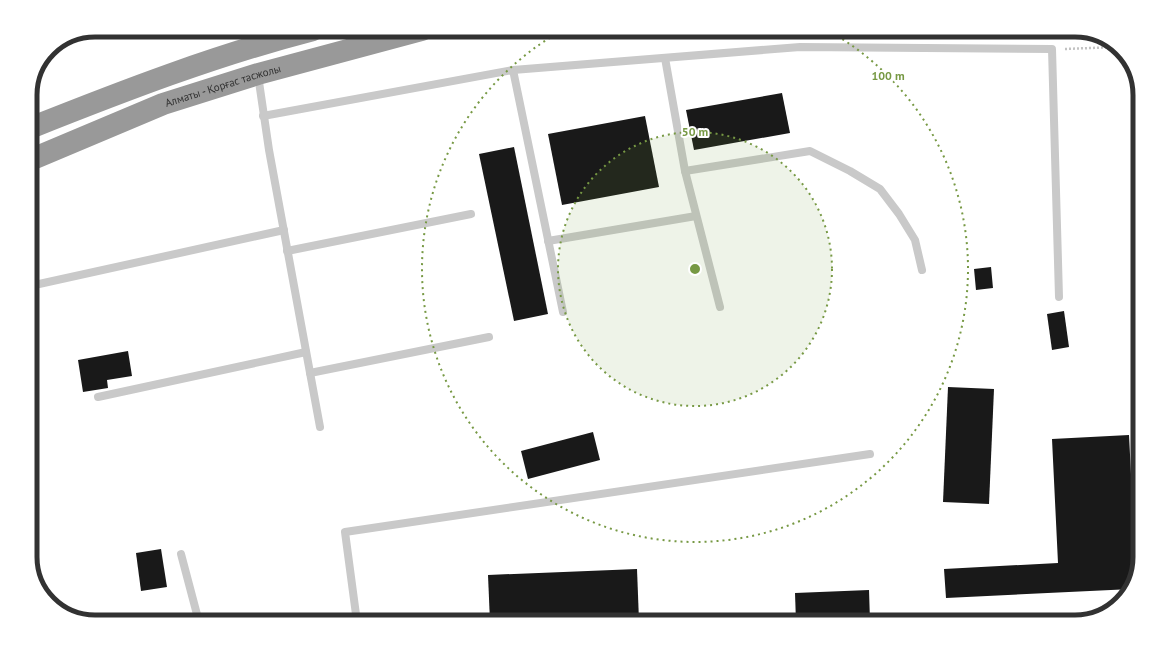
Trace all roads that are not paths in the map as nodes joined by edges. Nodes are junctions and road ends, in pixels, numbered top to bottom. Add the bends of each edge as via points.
1 (285, 37) edge
2 (396, 37) edge
3 (665, 58) junction
4 (513, 70) junction
5 (258, 74) junction
6 (263, 116) junction
7 (37, 125) edge
8 (37, 156) edge
9 (685, 172) junction
10 (471, 214) dead end
11 (696, 216) junction
12 (284, 230) junction
13 (548, 241) junction
14 (287, 251) junction
15 (922, 270) dead end
16 (37, 284) edge
17 (1059, 297) dead end
18 (720, 307) dead end
19 (563, 312) dead end
20 (489, 337) dead end
21 (306, 352) junction
22 (310, 372) junction
23 (98, 397) dead end
24 (320, 427) dead end
25 (870, 454) dead end
26 (180, 554) dead end
27 (197, 615) edge
28 (356, 615) edge

1 - 7 highway via 150,81
2 - 5 highway, Алматы - Қорғас тасжолы
3 - 4 lane
3 - 9 lane
3 - 17 lane via 800,47 1052,49
4 - 6 lane
4 - 13 lane
5 - 6 lane
5 - 8 highway, Алматы - Қорғас тасжолы via 163,104
6 - 12 lane
9 - 11 lane
9 - 15 lane via 810,151 880,189 915,240
10 - 14 lane
11 - 13 lane
11 - 18 lane
12 - 14 lane
12 - 16 lane
13 - 19 lane
14 - 21 lane
20 - 22 lane
21 - 22 lane
21 - 23 lane
22 - 24 lane
25 - 28 lane via 345,532
26 - 27 lane

